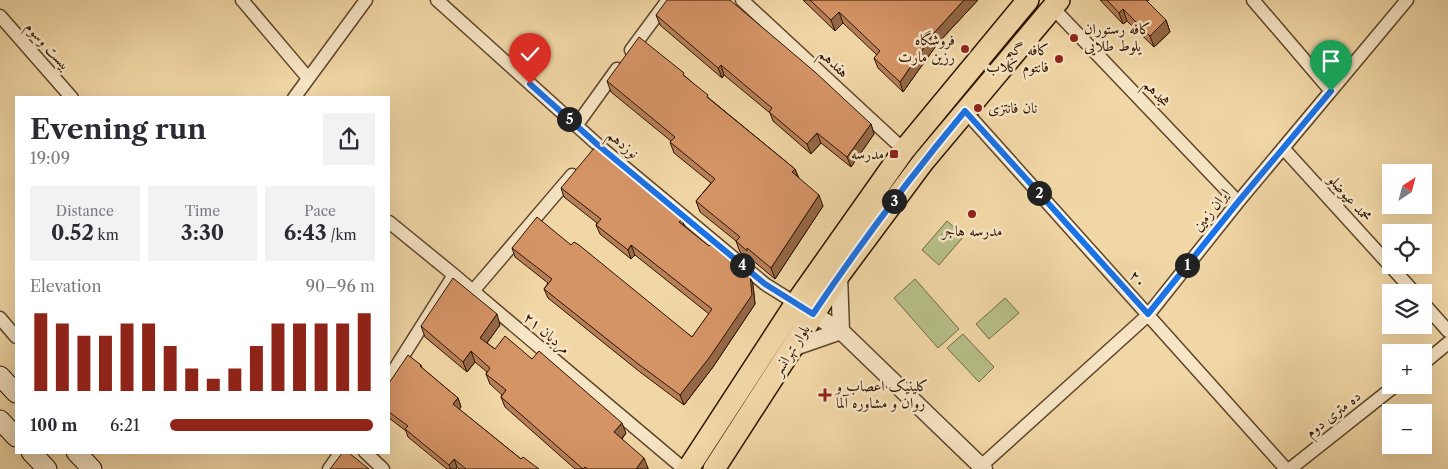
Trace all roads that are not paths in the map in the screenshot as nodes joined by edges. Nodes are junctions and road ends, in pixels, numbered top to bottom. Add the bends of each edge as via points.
1 (242, 0) edge
2 (366, 0) edge
3 (437, 0) edge
4 (668, 0) edge
5 (742, 0) edge
6 (1028, 0) edge
7 (1253, 0) edge
8 (1407, 0) edge
9 (1052, 2) edge
10 (0, 16) edge
11 (308, 78) junction
12 (1331, 91) junction
13 (70, 96) edge
14 (295, 96) edge
15 (965, 111) junction
16 (576, 126) junction
17 (1283, 148) junction
18 (904, 150) junction
19 (579, 166) edge
20 (1238, 202) junction
21 (390, 223) edge
22 (454, 275) junction
23 (839, 275) junction
24 (1407, 284) edge
25 (819, 288) junction
26 (473, 291) junction
27 (804, 309) junction
28 (1432, 313) edge
29 (1148, 314) junction
30 (0, 318) edge
31 (784, 322) junction
32 (841, 331) junction
33 (1448, 331) edge
34 (15, 336) edge
35 (797, 340) junction
36 (1448, 344) edge
37 (1432, 357) edge
38 (0, 376) edge
39 (390, 376) edge
40 (15, 392) edge
41 (1385, 394) edge
42 (0, 420) edge
43 (15, 436) edge
44 (78, 454) edge
45 (340, 454) edge
46 (367, 454) edge
47 (32, 459) edge
48 (982, 468) edge
49 (48, 469) edge
50 (92, 469) edge
51 (329, 469) edge
52 (383, 469) edge
53 (686, 469) edge
54 (714, 469) edge
55 (1286, 469) edge
56 (1290, 469) edge

1 - 11 street
2 - 11 street
3 - 16 street, نوزدهم
4 - 16 street
5 - 18 street, هفدهم
6 - 18 main road, بلوار تهرانسر
7 - 12 street
8 - 12 street, ایران زمین
9 - 15 main road, بلوار تهرانسر
9 - 20 street, هجدهم
10 - 13 street, بیست وسوم
11 - 14 street
12 - 17 street, ایران زمین
15 - 23 main road, بلوار تهرانسر
15 - 29 street, ۲۰
16 - 27 street, نوزدهم via 594,148 765,284
17 - 20 street, ایران زمین
17 - 24 street, محمد عیوضلو
18 - 25 main road, بلوار تهرانسر
19 - 26 street
20 - 29 street, ایران زمین
21 - 22 street, ۲۱ مردیان
22 - 26 street, ۲۱ مردیان
22 - 39 street
23 - 25 main road, بلوار تهرانسر
23 - 32 street
25 - 27 main road, بلوار تهرانسر
26 - 53 street, ۲۱ مردیان
27 - 31 main road, بلوار تهرانسر
27 - 32 street
27 - 35 main road, بلوار تهرانسر
28 - 33 street
29 - 48 street, ایران زمین
29 - 55 street, ۲۰
30 - 34 street
31 - 35 main road via 796,318 801,322
31 - 53 main road, بلوار تهرانسر
32 - 35 street
32 - 48 street
35 - 54 main road, بلوار تهرانسر
36 - 37 street
38 - 40 main road
41 - 56 street, ده متری دوم
42 - 43 main road
44 - 50 main road
45 - 51 street
46 - 52 street
47 - 49 main road

